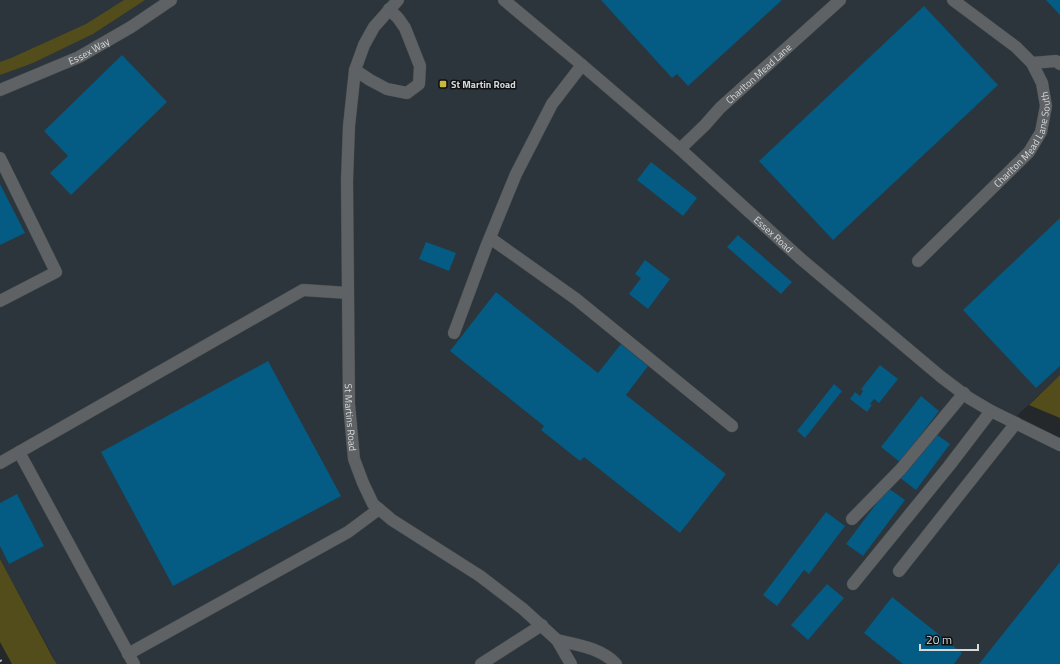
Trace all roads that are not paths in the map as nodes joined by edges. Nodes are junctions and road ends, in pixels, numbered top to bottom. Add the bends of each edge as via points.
1 (171, 0) edge
2 (398, 0) edge
3 (504, 0) edge
4 (840, 0) edge
5 (953, 0) edge
6 (389, 9) junction
7 (1032, 63) junction
8 (1060, 64) edge
9 (582, 65) junction
10 (355, 70) junction
11 (0, 90) edge
12 (680, 149) junction
13 (0, 158) edge
14 (490, 238) junction
15 (918, 261) dead end
16 (348, 293) junction
17 (0, 301) edge
18 (454, 333) dead end
19 (964, 393) junction
20 (991, 411) junction
21 (1016, 423) junction
22 (732, 426) dead end
23 (1060, 445) edge
24 (19, 452) junction
25 (0, 463) edge
26 (379, 509) junction
27 (852, 519) dead end
28 (900, 571) dead end
29 (853, 584) dead end
30 (542, 626) junction
31 (557, 640) junction
32 (131, 659) edge
33 (481, 664) edge
34 (571, 664) edge
35 (616, 664) edge

1 - 11 street, Essex Way via 131,28 80,57
2 - 6 street
3 - 9 street, Essex Road
4 - 12 street, Charlton Mead Lane via 720,108
5 - 7 street, Charlton Mead Lane South via 1016,47
6 - 10 street via 374,27
6 - 10 street via 406,28 420,66 419,84 407,93 387,89
7 - 8 street via 1056,61
7 - 15 street, Charlton Mead Lane South via 1042,83 1046,106 1041,132 1029,152
9 - 12 street, Essex Road
9 - 14 street via 552,104 516,174
10 - 16 street, St Martins Road via 349,126
12 - 19 street, Essex Road via 807,264 910,352
13 - 17 street via 56,272
14 - 18 street
14 - 22 street via 576,299
16 - 24 street via 303,290
16 - 26 street, St Martins Road via 349,404 354,459 366,490
19 - 20 street, Essex Road
19 - 27 street via 901,469
20 - 21 street, Essex Road
20 - 29 street
21 - 23 street, Essex Road
21 - 28 street
24 - 25 street
24 - 32 street
26 - 30 street, St Martins Road via 480,576
26 - 32 street via 348,532
30 - 31 street, St Martins Road
30 - 33 street
31 - 34 street, St Martins Road
31 - 35 street via 594,649

